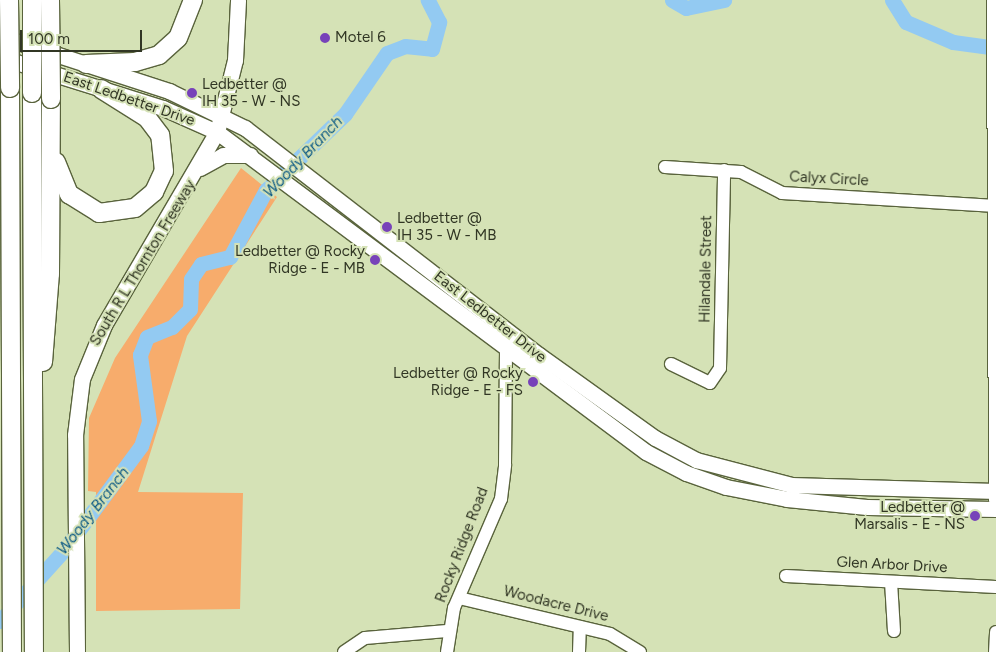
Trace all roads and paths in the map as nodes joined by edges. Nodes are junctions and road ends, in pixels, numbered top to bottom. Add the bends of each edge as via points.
1 (9, 0) edge
2 (32, 0) edge
3 (50, 0) edge
4 (193, 0) edge
5 (238, 0) edge
6 (994, 0) edge
7 (0, 36) edge
8 (0, 56) edge
9 (86, 64) junction
10 (995, 82) edge
11 (102, 89) junction
12 (51, 103) junction
13 (223, 115) junction
14 (217, 132) junction
15 (253, 155) junction
16 (665, 167) dead end
17 (198, 169) junction
18 (724, 170) junction
19 (327, 190) junction
20 (316, 204) junction
21 (996, 206) edge
22 (406, 251) junction
23 (395, 265) junction
24 (506, 330) junction
25 (506, 350) junction
26 (672, 364) dead end
27 (995, 373) edge
28 (33, 427) junction
29 (655, 438) junction
30 (646, 452) junction
31 (809, 494) junction
32 (995, 494) edge
33 (996, 509) edge
34 (786, 576) dead end
35 (891, 582) junction
36 (996, 587) edge
37 (459, 598) junction
38 (580, 627) junction
39 (447, 631) junction
40 (894, 631) dead end
41 (996, 632) edge
42 (11, 646) edge
43 (34, 652) edge
44 (77, 652) edge
45 (344, 652) edge
46 (447, 652) edge
47 (580, 652) edge
48 (640, 652) edge
49 (995, 652) edge

1 - 42 highway, bridge
2 - 28 highway, bridge
3 - 12 highway, bridge
4 - 9 highway via 178,38 159,55 135,62
5 - 13 main road, South R L Thornton Freeway via 235,60
6 - 10 main road
7 - 9 main road, East Ledbetter Drive
8 - 11 main road, East Ledbetter Drive
9 - 13 main road, East Ledbetter Drive
10 - 21 main road
11 - 12 highway via 147,118 164,147 161,181 135,208 99,212 69,194 55,162
11 - 14 main road, East Ledbetter Drive via 163,108
12 - 28 highway via 50,274 42,373
13 - 14 main road, South R L Thornton Freeway
13 - 19 main road, East Ledbetter Drive
14 - 15 main road, East Ledbetter Drive
14 - 17 main road, South R L Thornton Freeway
15 - 17 main road via 224,155
15 - 20 main road, East Ledbetter Drive
16 - 18 street, Calyx Circle
17 - 44 main road, South R L Thornton Freeway via 91,351 76,407 74,576
18 - 21 street, Calyx Circle via 740,172 782,193
18 - 26 street, Hilandale Street via 720,368 710,383
19 - 20 main road
19 - 22 main road, East Ledbetter Drive
20 - 23 main road, East Ledbetter Drive
21 - 27 main road
22 - 23 main road
22 - 24 main road, East Ledbetter Drive
23 - 25 main road, East Ledbetter Drive
24 - 25 street, Rocky Ridge Road
24 - 29 main road, East Ledbetter Drive
25 - 30 main road, East Ledbetter Drive
25 - 37 street, Rocky Ridge Road via 506,465 501,498
27 - 32 main road
28 - 43 highway
29 - 30 main road
29 - 31 main road, East Ledbetter Drive via 718,468
30 - 31 main road, East Ledbetter Drive via 726,487
31 - 32 main road, East Ledbetter Drive
31 - 33 main road, East Ledbetter Drive via 867,508
34 - 35 street, Glen Arbor Drive
35 - 36 street, Glen Arbor Drive
35 - 40 street
37 - 38 street, Woodacre Drive
37 - 39 street, Rocky Ridge Road
38 - 47 street
38 - 48 street, Woodacre Drive via 616,637
39 - 45 street via 365,638
39 - 46 street, Rocky Ridge Road
41 - 49 street

